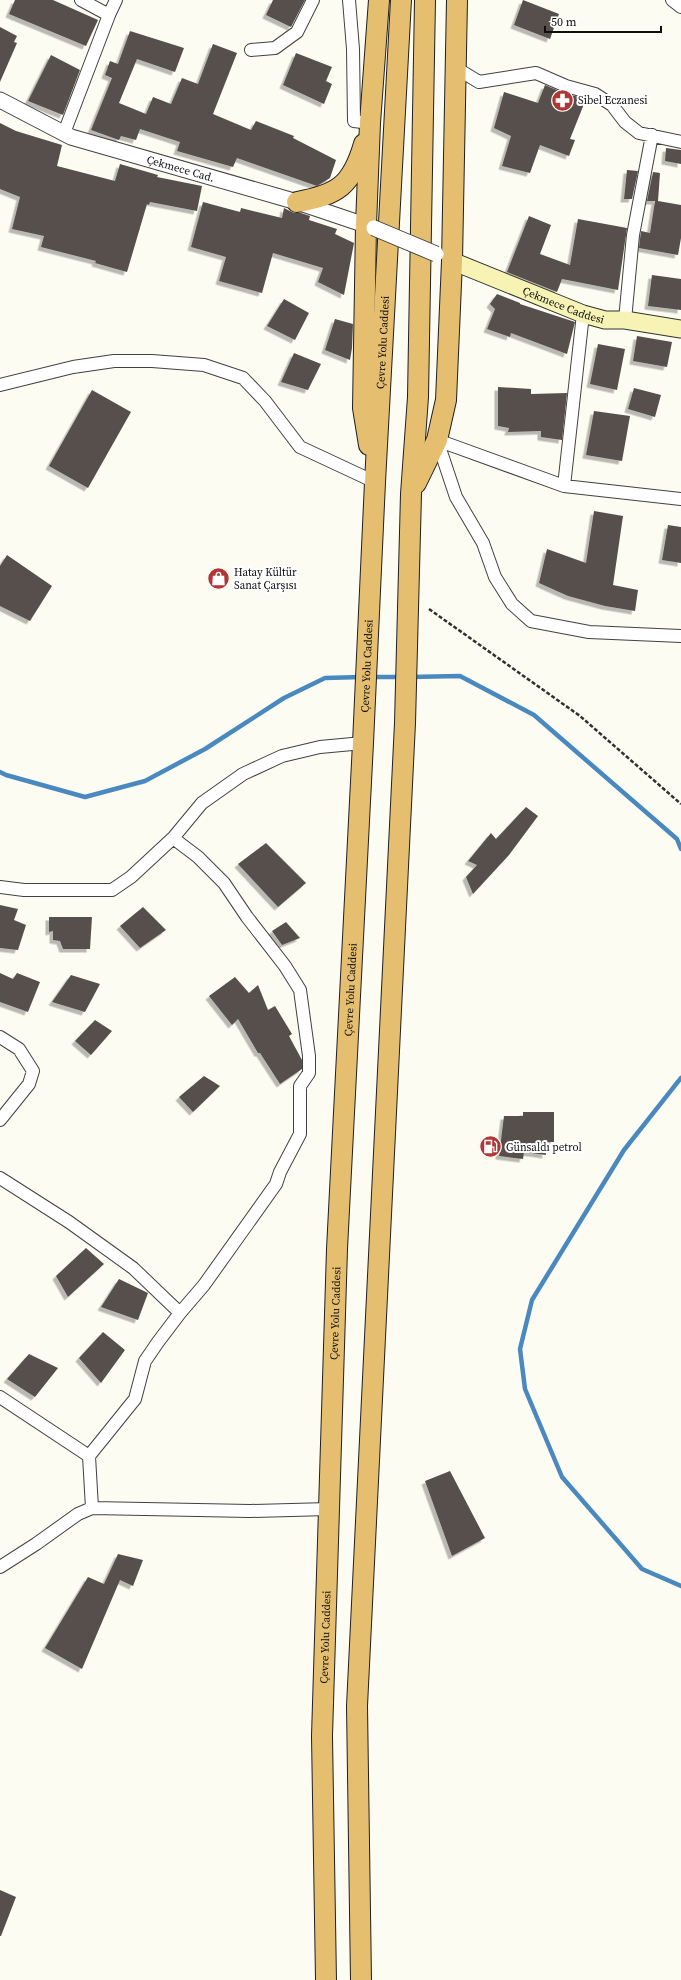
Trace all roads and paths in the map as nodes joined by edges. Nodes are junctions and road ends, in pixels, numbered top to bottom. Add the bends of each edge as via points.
1 (81, 0) edge
2 (116, 0) edge
3 (313, 0) edge
4 (350, 0) edge
5 (379, 0) edge
6 (401, 0) edge
7 (425, 0) edge
8 (456, 0) edge
9 (672, 0) edge
10 (681, 7) edge
11 (109, 15) junction
12 (251, 50) dead end
13 (456, 68) junction
14 (0, 100) edge
15 (370, 123) junction
16 (64, 133) junction
17 (652, 136) junction
18 (681, 142) edge
19 (297, 202) junction
20 (370, 227) junction
21 (444, 258) junction
22 (583, 314) junction
23 (625, 320) junction
24 (681, 329) edge
25 (0, 385) edge
26 (437, 440) junction
27 (564, 486) junction
28 (374, 490) junction
29 (411, 494) junction
30 (681, 499) edge
31 (429, 609) dead end
32 (681, 636) edge
33 (363, 743) junction
34 (681, 804) edge
35 (173, 838) junction
36 (0, 887) edge
37 (0, 1037) edge
38 (0, 1120) edge
39 (0, 1178) edge
40 (180, 1313) junction
41 (0, 1397) edge
42 (89, 1456) junction
43 (92, 1508) junction
44 (329, 1509) junction
45 (0, 1568) edge
46 (326, 1980) edge
47 (361, 1980) edge

1 - 11 street
2 - 11 street
3 - 12 street via 297,32 275,48
4 - 15 street via 354,121
5 - 15 highway
6 - 28 highway, Çevre Yolu Caddesi
7 - 29 highway via 418,397
8 - 13 highway
9 - 10 street
11 - 16 street
13 - 17 street via 479,82 536,73 566,86 595,94 612,105 625,122 639,133
13 - 21 highway
14 - 16 street, Çekmece Cad.
15 - 19 highway via 360,159 344,185 322,198
15 - 20 highway
16 - 19 street, Çekmece Cad.
17 - 18 street
17 - 23 street via 633,235
19 - 20 street, Çekmece Cad.
20 - 21 street, Çekmece Cad., bridge
20 - 28 highway via 363,408
21 - 22 main road, Çekmece Caddesi
21 - 26 highway via 446,400
22 - 23 main road, Çekmece Caddesi via 605,320
22 - 27 street
23 - 24 main road, Çekmece Caddesi
25 - 28 street via 74,367 114,361 204,365 243,378 265,401 300,447
26 - 27 street
26 - 29 highway
26 - 32 street via 456,497 483,543 495,577 512,604 531,621 589,632
27 - 30 street
28 - 33 highway, Çevre Yolu Caddesi
29 - 47 highway via 405,723 357,1706
31 - 34 path via 580,716
33 - 35 street via 320,747 282,756 242,774 202,803
33 - 44 highway, Çevre Yolu Caddesi via 337,1249
35 - 36 street via 131,877 112,890 24,890
35 - 40 street via 198,857 224,883 300,990 309,1056 309,1074 300,1086 300,1134 276,1184 204,1285
37 - 38 street via 19,1049 33,1071 29,1084
39 - 40 street via 134,1268
40 - 42 street via 145,1361 135,1399
41 - 42 street
42 - 43 street
43 - 44 street via 250,1511
43 - 45 street via 78,1514
44 - 46 highway, Çevre Yolu Caddesi via 322,1736

